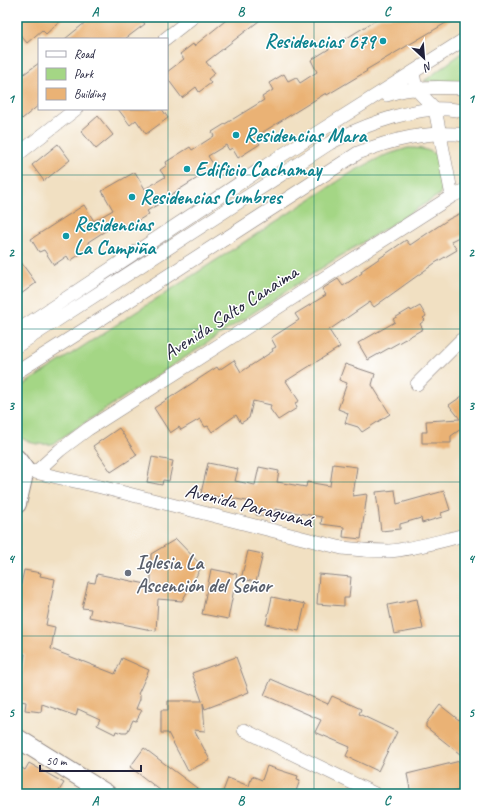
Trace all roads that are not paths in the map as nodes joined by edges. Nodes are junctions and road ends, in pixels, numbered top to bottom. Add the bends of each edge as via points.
1 (193, 17) edge
2 (166, 38) edge
3 (464, 41) edge
4 (413, 72) junction
5 (465, 88) edge
6 (416, 89) junction
7 (368, 102) junction
8 (435, 109) junction
9 (75, 110) edge
10 (465, 111) edge
11 (441, 134) junction
12 (465, 135) edge
13 (17, 155) edge
14 (465, 190) edge
15 (452, 196) junction
16 (17, 331) edge
17 (465, 338) edge
18 (17, 346) edge
19 (17, 372) edge
20 (417, 384) dead end
21 (26, 467) edge
22 (17, 504) edge
23 (465, 535) edge
24 (244, 730) dead end
25 (19, 738) edge
26 (106, 794) edge
27 (375, 794) edge

1 - 2 street
3 - 4 street
4 - 6 street
4 - 7 street
5 - 6 street
6 - 7 street via 400,90
6 - 8 street
7 - 16 street
8 - 10 street
8 - 11 street
8 - 18 street via 383,120 330,143
9 - 13 street
11 - 12 street
11 - 15 street
11 - 19 street via 385,143 358,153
14 - 15 street, Avenida Salto Canaima
15 - 21 street, Avenida Salto Canaima via 88,429 60,450
17 - 20 street
21 - 22 main road
21 - 23 street, Avenida Paraguaná via 342,548 390,551
24 - 27 street
25 - 26 main road

